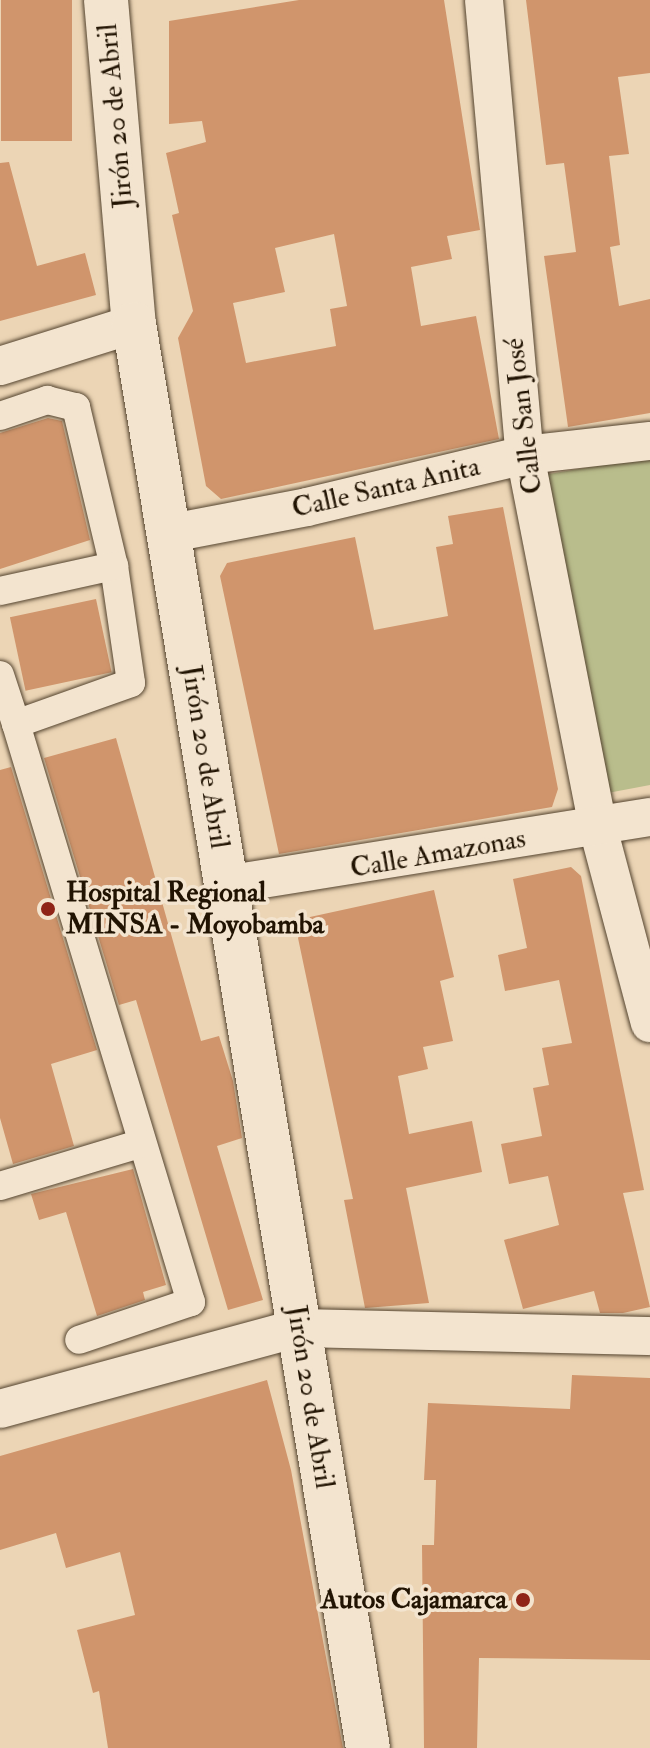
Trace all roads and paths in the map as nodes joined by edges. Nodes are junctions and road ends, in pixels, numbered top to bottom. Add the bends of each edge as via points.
1 (484, 0) edge
2 (112, 1) edge
3 (134, 324) junction
4 (0, 366) edge
5 (0, 416) edge
6 (650, 441) edge
7 (525, 455) junction
8 (171, 533) junction
9 (114, 566) junction
10 (0, 591) edge
11 (0, 675) edge
12 (16, 724) junction
13 (650, 817) edge
14 (598, 828) junction
15 (225, 885) junction
16 (650, 1023) edge
17 (142, 1143) junction
18 (0, 1186) edge
19 (298, 1328) junction
20 (650, 1336) edge
21 (79, 1340) dead end
22 (0, 1409) edge
23 (368, 1748) edge

1 - 7 street, Calle San José
2 - 3 main road, Jirón 20 de Abril
3 - 4 street
3 - 8 main road, Jirón 20 de Abril
5 - 9 street via 47,400 76,407
6 - 7 street, Calle Santa Anita
7 - 8 street, Calle Santa Anita
7 - 14 street, Calle San José
8 - 15 main road, Jirón 20 de Abril
9 - 10 street
9 - 12 street via 131,683
11 - 12 street
12 - 17 street
13 - 14 street, Calle Amazonas
14 - 15 street, Calle Amazonas
14 - 16 street, Calle San José
15 - 19 main road, Jirón 20 de Abril
17 - 18 street
17 - 21 street via 191,1302
19 - 20 street
19 - 22 street
19 - 23 main road, Jirón 20 de Abril

